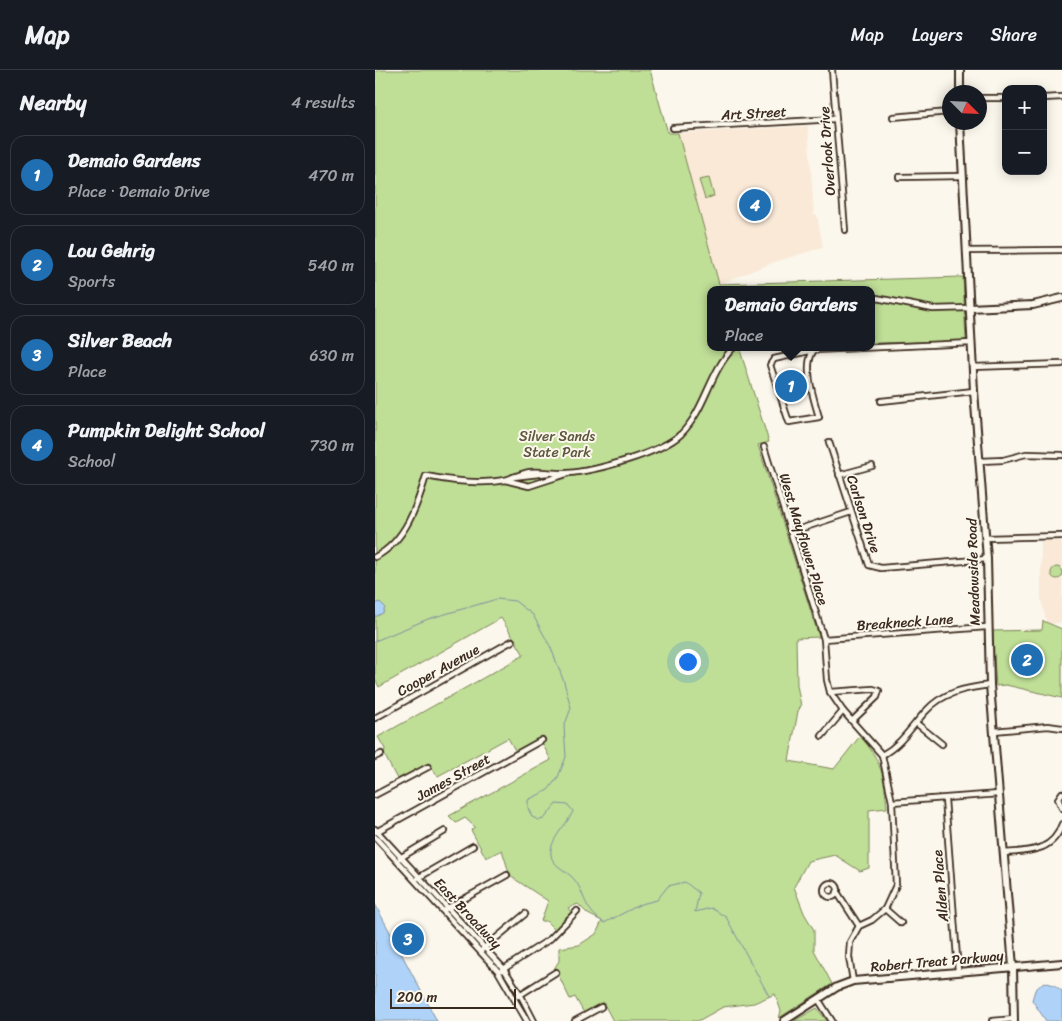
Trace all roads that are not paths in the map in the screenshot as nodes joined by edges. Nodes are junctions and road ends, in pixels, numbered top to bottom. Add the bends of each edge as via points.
1 (832, 70) edge
2 (960, 70) edge
3 (960, 85) edge
4 (1062, 97) edge
5 (987, 98) edge
6 (1002, 98) edge
7 (1047, 98) edge
8 (942, 113) edge
9 (893, 117) dead end
10 (835, 119) junction
11 (673, 128) dead end
12 (960, 130) edge
13 (962, 176) junction
14 (899, 177) dead end
15 (845, 230) dead end
16 (1062, 250) edge
17 (966, 251) junction
18 (875, 298) edge
19 (1062, 298) edge
20 (969, 308) junction
21 (971, 343) junction
22 (875, 347) edge
23 (731, 351) edge
24 (809, 351) edge
25 (813, 351) edge
26 (1062, 364) edge
27 (973, 367) junction
28 (974, 391) junction
29 (881, 401) dead end
30 (829, 442) dead end
31 (764, 447) dead end
32 (1062, 455) edge
33 (980, 462) junction
34 (872, 466) dead end
35 (567, 473) junction
36 (839, 474) junction
37 (505, 480) junction
38 (851, 512) junction
39 (791, 532) junction
40 (1062, 536) edge
41 (985, 538) junction
42 (375, 556) edge
43 (987, 559) junction
44 (987, 627) junction
45 (824, 639) junction
46 (512, 641) dead end
47 (990, 685) junction
48 (831, 692) junction
49 (843, 711) junction
50 (375, 718) edge
51 (853, 720) junction
52 (916, 723) junction
53 (1062, 728) edge
54 (994, 731) junction
55 (822, 736) dead end
56 (542, 740) dead end
57 (942, 744) dead end
58 (381, 754) dead end
59 (882, 755) junction
60 (375, 757) edge
61 (428, 767) dead end
62 (1062, 792) edge
63 (375, 794) edge
64 (999, 794) junction
65 (945, 799) junction
66 (892, 802) junction
67 (1062, 808) edge
68 (1062, 824) edge
69 (376, 831) edge
70 (445, 831) dead end
71 (375, 837) edge
72 (473, 846) dead end
73 (1004, 853) junction
74 (399, 858) junction
75 (507, 874) dead end
76 (417, 879) junction
77 (837, 892) dead end
78 (885, 909) junction
79 (445, 910) junction
80 (577, 911) dead end
81 (525, 914) dead end
82 (901, 923) dead end
83 (859, 926) junction
84 (483, 950) junction
85 (1062, 962) edge
86 (1013, 966) junction
87 (501, 971) junction
88 (958, 971) junction
89 (556, 972) dead end
90 (853, 982) junction
91 (520, 994) junction
92 (515, 998) junction
93 (818, 999) junction
94 (601, 1007) dead end
95 (1014, 1020) edge
96 (527, 1021) edge
97 (534, 1021) edge
98 (575, 1021) edge
99 (784, 1021) edge
100 (832, 1021) edge
101 (992, 1021) edge

1 - 10 street, Overlook Drive
2 - 3 main road
4 - 7 street
5 - 6 street
8 - 9 street
10 - 11 street, Art Street
10 - 15 street, Overlook Drive
12 - 13 main road, Meadowside Road
13 - 14 street
13 - 17 main road, Meadowside Road
16 - 17 street
17 - 20 main road, Meadowside Road
18 - 20 street via 933,309
19 - 20 main road via 1033,305
20 - 21 main road, Meadowside Road
21 - 22 street
21 - 27 main road, Meadowside Road
23 - 35 street via 718,366 694,418 674,440 638,456
24 - 25 street via 769,363 786,420 792,423 819,417 810,383 810,355
26 - 27 street
27 - 28 main road, Meadowside Road
28 - 29 street
28 - 33 main road, Meadowside Road
30 - 36 street, Carlson Drive
31 - 39 street, West Mayflower Place
32 - 33 street via 1026,454
33 - 41 main road, Meadowside Road
34 - 36 street
35 - 37 street
35 - 37 street via 529,486
36 - 38 street, Carlson Drive
37 - 42 street via 461,481 426,476 405,527 391,546
38 - 39 street
38 - 43 street, Carlson Drive via 869,565 881,568
39 - 45 street, West Mayflower Place
40 - 41 street
41 - 43 main road, Meadowside Road
43 - 44 main road, Meadowside Road
44 - 45 street, Breakneck Lane
44 - 47 main road, Meadowside Road
45 - 48 street, West Mayflower Place
46 - 50 street, Cooper Avenue
47 - 52 street via 946,696 927,709
47 - 54 main road, Meadowside Road
48 - 49 street
48 - 51 street via 873,689 879,692
49 - 51 street
49 - 55 street
51 - 59 street
52 - 57 street
52 - 59 street via 905,738
53 - 54 street via 1048,726
54 - 64 main road, Meadowside Road
56 - 69 street, James Street
58 - 60 street
59 - 66 street
61 - 63 street
62 - 67 street via 1057,799
64 - 65 street
64 - 73 main road, Meadowside Road
65 - 66 street
65 - 88 street, Alden Place
66 - 78 street via 897,879
68 - 73 street via 1057,836 1043,848
69 - 74 street, East Broadway
70 - 74 street
71 - 74 street, East Broadway
72 - 76 street
73 - 86 main road, Meadowside Road
74 - 76 street, East Broadway
75 - 79 street
76 - 79 street, East Broadway
77 - 83 street
78 - 82 street
78 - 83 street
79 - 84 street, East Broadway
80 - 87 street via 550,939
81 - 84 street
83 - 90 street via 849,949
84 - 87 street, East Broadway
85 - 86 main road, Robert Treat Parkway
86 - 88 main road, Robert Treat Parkway
86 - 95 main road, Meadowside Road
87 - 91 street, East Broadway
87 - 92 street, East Broadway
88 - 90 main road, Robert Treat Parkway
89 - 91 street
90 - 93 main road, Robert Treat Parkway
91 - 92 street
91 - 97 street, East Broadway
92 - 96 street, East Broadway
93 - 99 main road, Robert Treat Parkway
93 - 100 street
94 - 98 street
95 - 101 street

